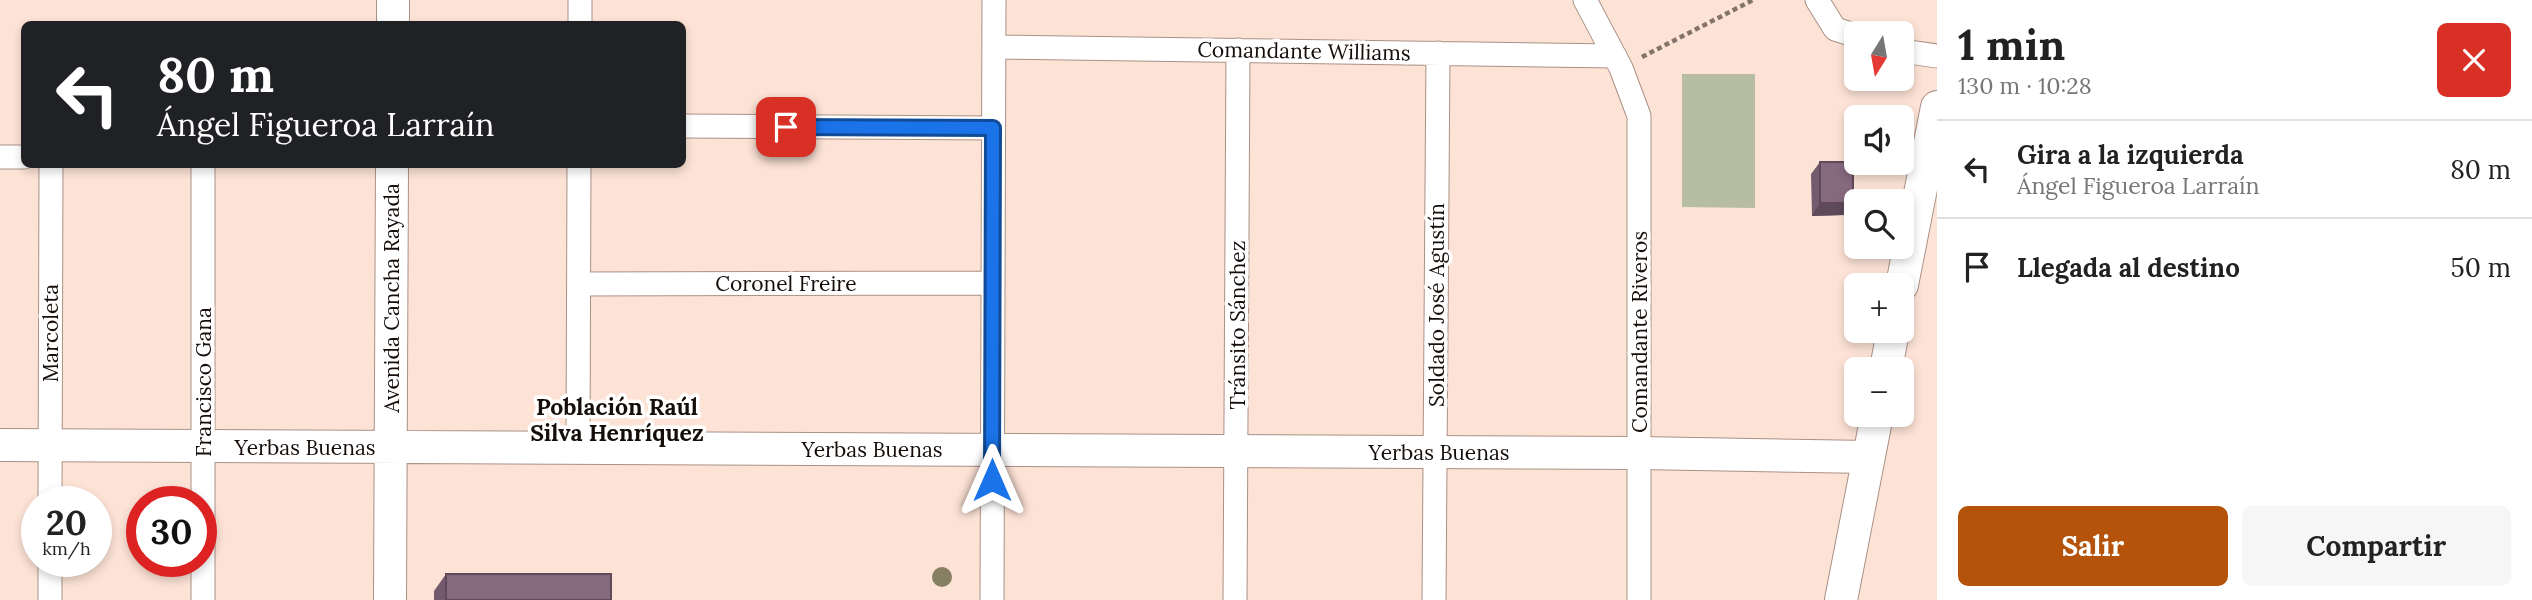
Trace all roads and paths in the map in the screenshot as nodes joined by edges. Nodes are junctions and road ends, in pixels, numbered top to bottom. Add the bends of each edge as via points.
1 (393, 0) edge
2 (580, 0) edge
3 (994, 0) edge
4 (1585, 0) edge
5 (1753, 0) edge
6 (1817, 0) edge
7 (393, 21) edge
8 (580, 21) edge
9 (1844, 32) edge
10 (994, 47) junction
11 (1238, 50) junction
12 (1438, 52) junction
13 (1914, 53) edge
14 (1937, 56) edge
15 (1618, 62) junction
16 (1937, 107) edge
17 (686, 126) edge
18 (993, 128) junction
19 (0, 156) edge
20 (21, 157) edge
21 (51, 168) edge
22 (204, 168) edge
23 (392, 168) edge
24 (579, 168) edge
25 (1904, 273) edge
26 (993, 283) junction
27 (579, 284) junction
28 (1875, 427) edge
29 (0, 445) edge
30 (50, 445) junction
31 (203, 446) junction
32 (390, 447) junction
33 (578, 448) junction
34 (992, 450) junction
35 (1236, 451) junction
36 (1435, 452) junction
37 (1639, 453) junction
38 (1869, 457) junction
39 (50, 486) edge
40 (50, 577) edge
41 (50, 600) edge
42 (203, 600) edge
43 (390, 600) edge
44 (992, 600) edge
45 (1236, 600) edge
46 (1434, 600) edge
47 (1639, 600) edge
48 (1841, 600) edge

1 - 7 street
2 - 8 street
3 - 10 street
4 - 15 street, Comandante Riveros
5 - 15 path
6 - 9 street via 1835,29
10 - 11 street, Comandante Williams
10 - 18 street
11 - 12 street, Comandante Williams
11 - 35 street, Tránsito Sánchez
12 - 15 street, Comandante Williams
12 - 36 street, Soldado José Agustín
13 - 14 street
15 - 37 street, Comandante Riveros via 1639,116
16 - 25 street
17 - 18 street
18 - 26 street
19 - 20 street
21 - 30 street, Marcoleta
22 - 31 street, Francisco Gana
23 - 32 street, Avenida Cancha Rayada
24 - 27 street
26 - 27 street, Coronel Freire
26 - 34 street
27 - 33 street
28 - 38 street
29 - 30 street, Yerbas Buenas
30 - 31 street, Yerbas Buenas
30 - 39 street, Marcoleta
31 - 32 street, Yerbas Buenas
31 - 42 street, Francisco Gana
32 - 33 street, Yerbas Buenas
32 - 43 street, Avenida Cancha Rayada
33 - 34 street, Yerbas Buenas
34 - 35 street, Yerbas Buenas
34 - 44 street
35 - 36 street, Yerbas Buenas
35 - 45 street, Tránsito Sánchez
36 - 37 street, Yerbas Buenas
36 - 46 street, Soldado José Agustín
37 - 38 street, Yerbas Buenas
37 - 47 street, Comandante Riveros
38 - 48 street
40 - 41 street

